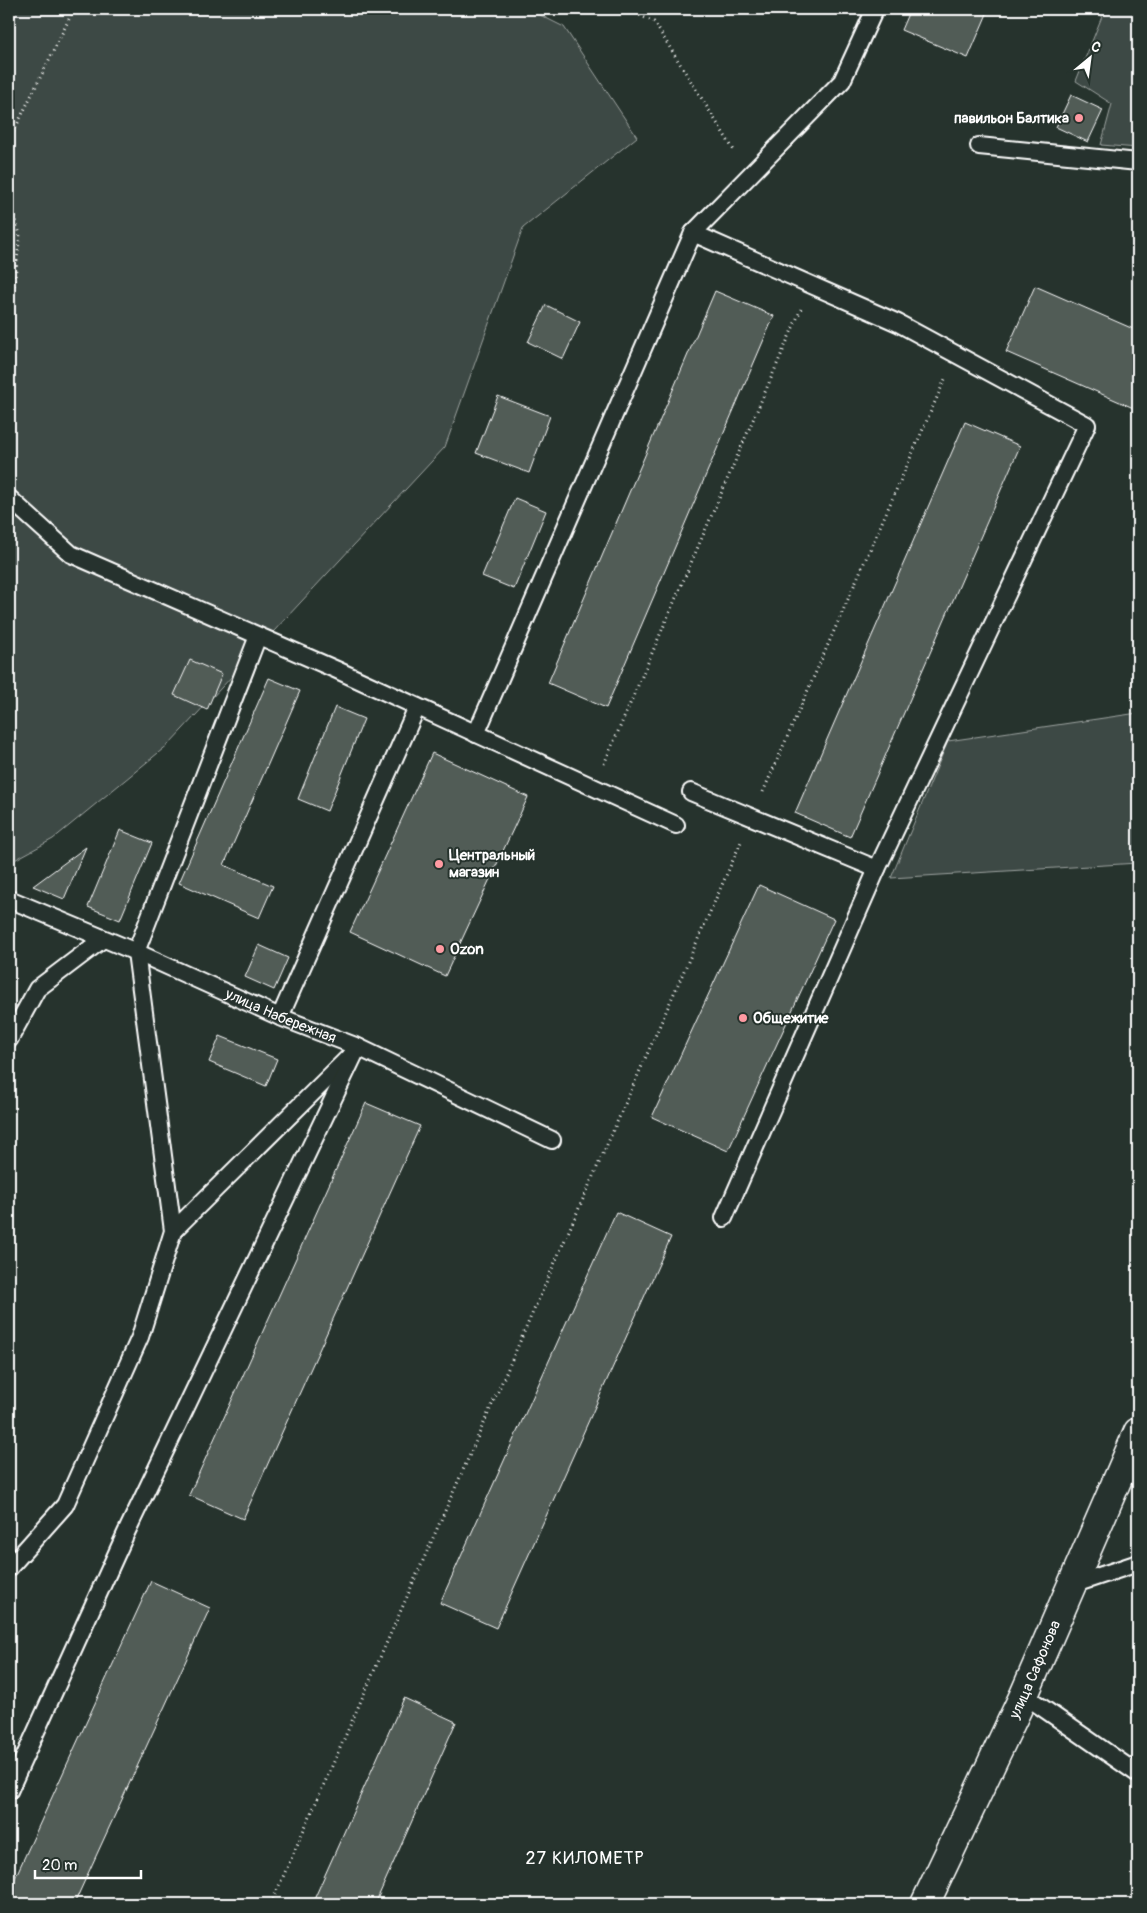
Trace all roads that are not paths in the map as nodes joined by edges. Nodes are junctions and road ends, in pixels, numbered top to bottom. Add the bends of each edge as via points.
1 (875, 9) edge
2 (980, 146) dead end
3 (1138, 162) edge
4 (693, 233) junction
5 (9, 498) edge
6 (258, 636) junction
7 (417, 708) junction
8 (476, 734) junction
9 (691, 792) dead end
10 (676, 825) dead end
11 (876, 869) junction
12 (9, 899) edge
13 (103, 939) junction
14 (136, 952) junction
15 (280, 1017) junction
16 (9, 1040) edge
17 (358, 1047) junction
18 (552, 1140) dead end
19 (724, 1218) dead end
20 (172, 1231) junction
21 (1138, 1432) edge
22 (1138, 1563) edge
23 (9, 1568) edge
24 (1072, 1585) junction
25 (1024, 1695) junction
26 (1138, 1774) edge
27 (9, 1791) edge
28 (925, 1904) edge

1 - 4 lane via 842,81
2 - 3 lane
4 - 8 lane
4 - 11 lane via 898,323 1087,425
5 - 6 lane via 71,554
6 - 7 lane
6 - 14 lane
7 - 8 lane
7 - 15 lane
8 - 10 lane
9 - 11 lane
11 - 19 lane
12 - 13 lane, улица Набережная
13 - 14 lane, улица Набережная
13 - 16 lane via 37,989
14 - 15 lane, улица Набережная
14 - 20 lane
15 - 17 lane, улица Набережная
17 - 18 lane, улица Набережная
17 - 20 lane
17 - 27 lane via 126,1533
20 - 23 lane via 140,1336 65,1505
21 - 24 street, улица Сафонова
22 - 24 lane
24 - 25 street, улица Сафонова
25 - 26 lane
25 - 28 street, улица Сафонова

